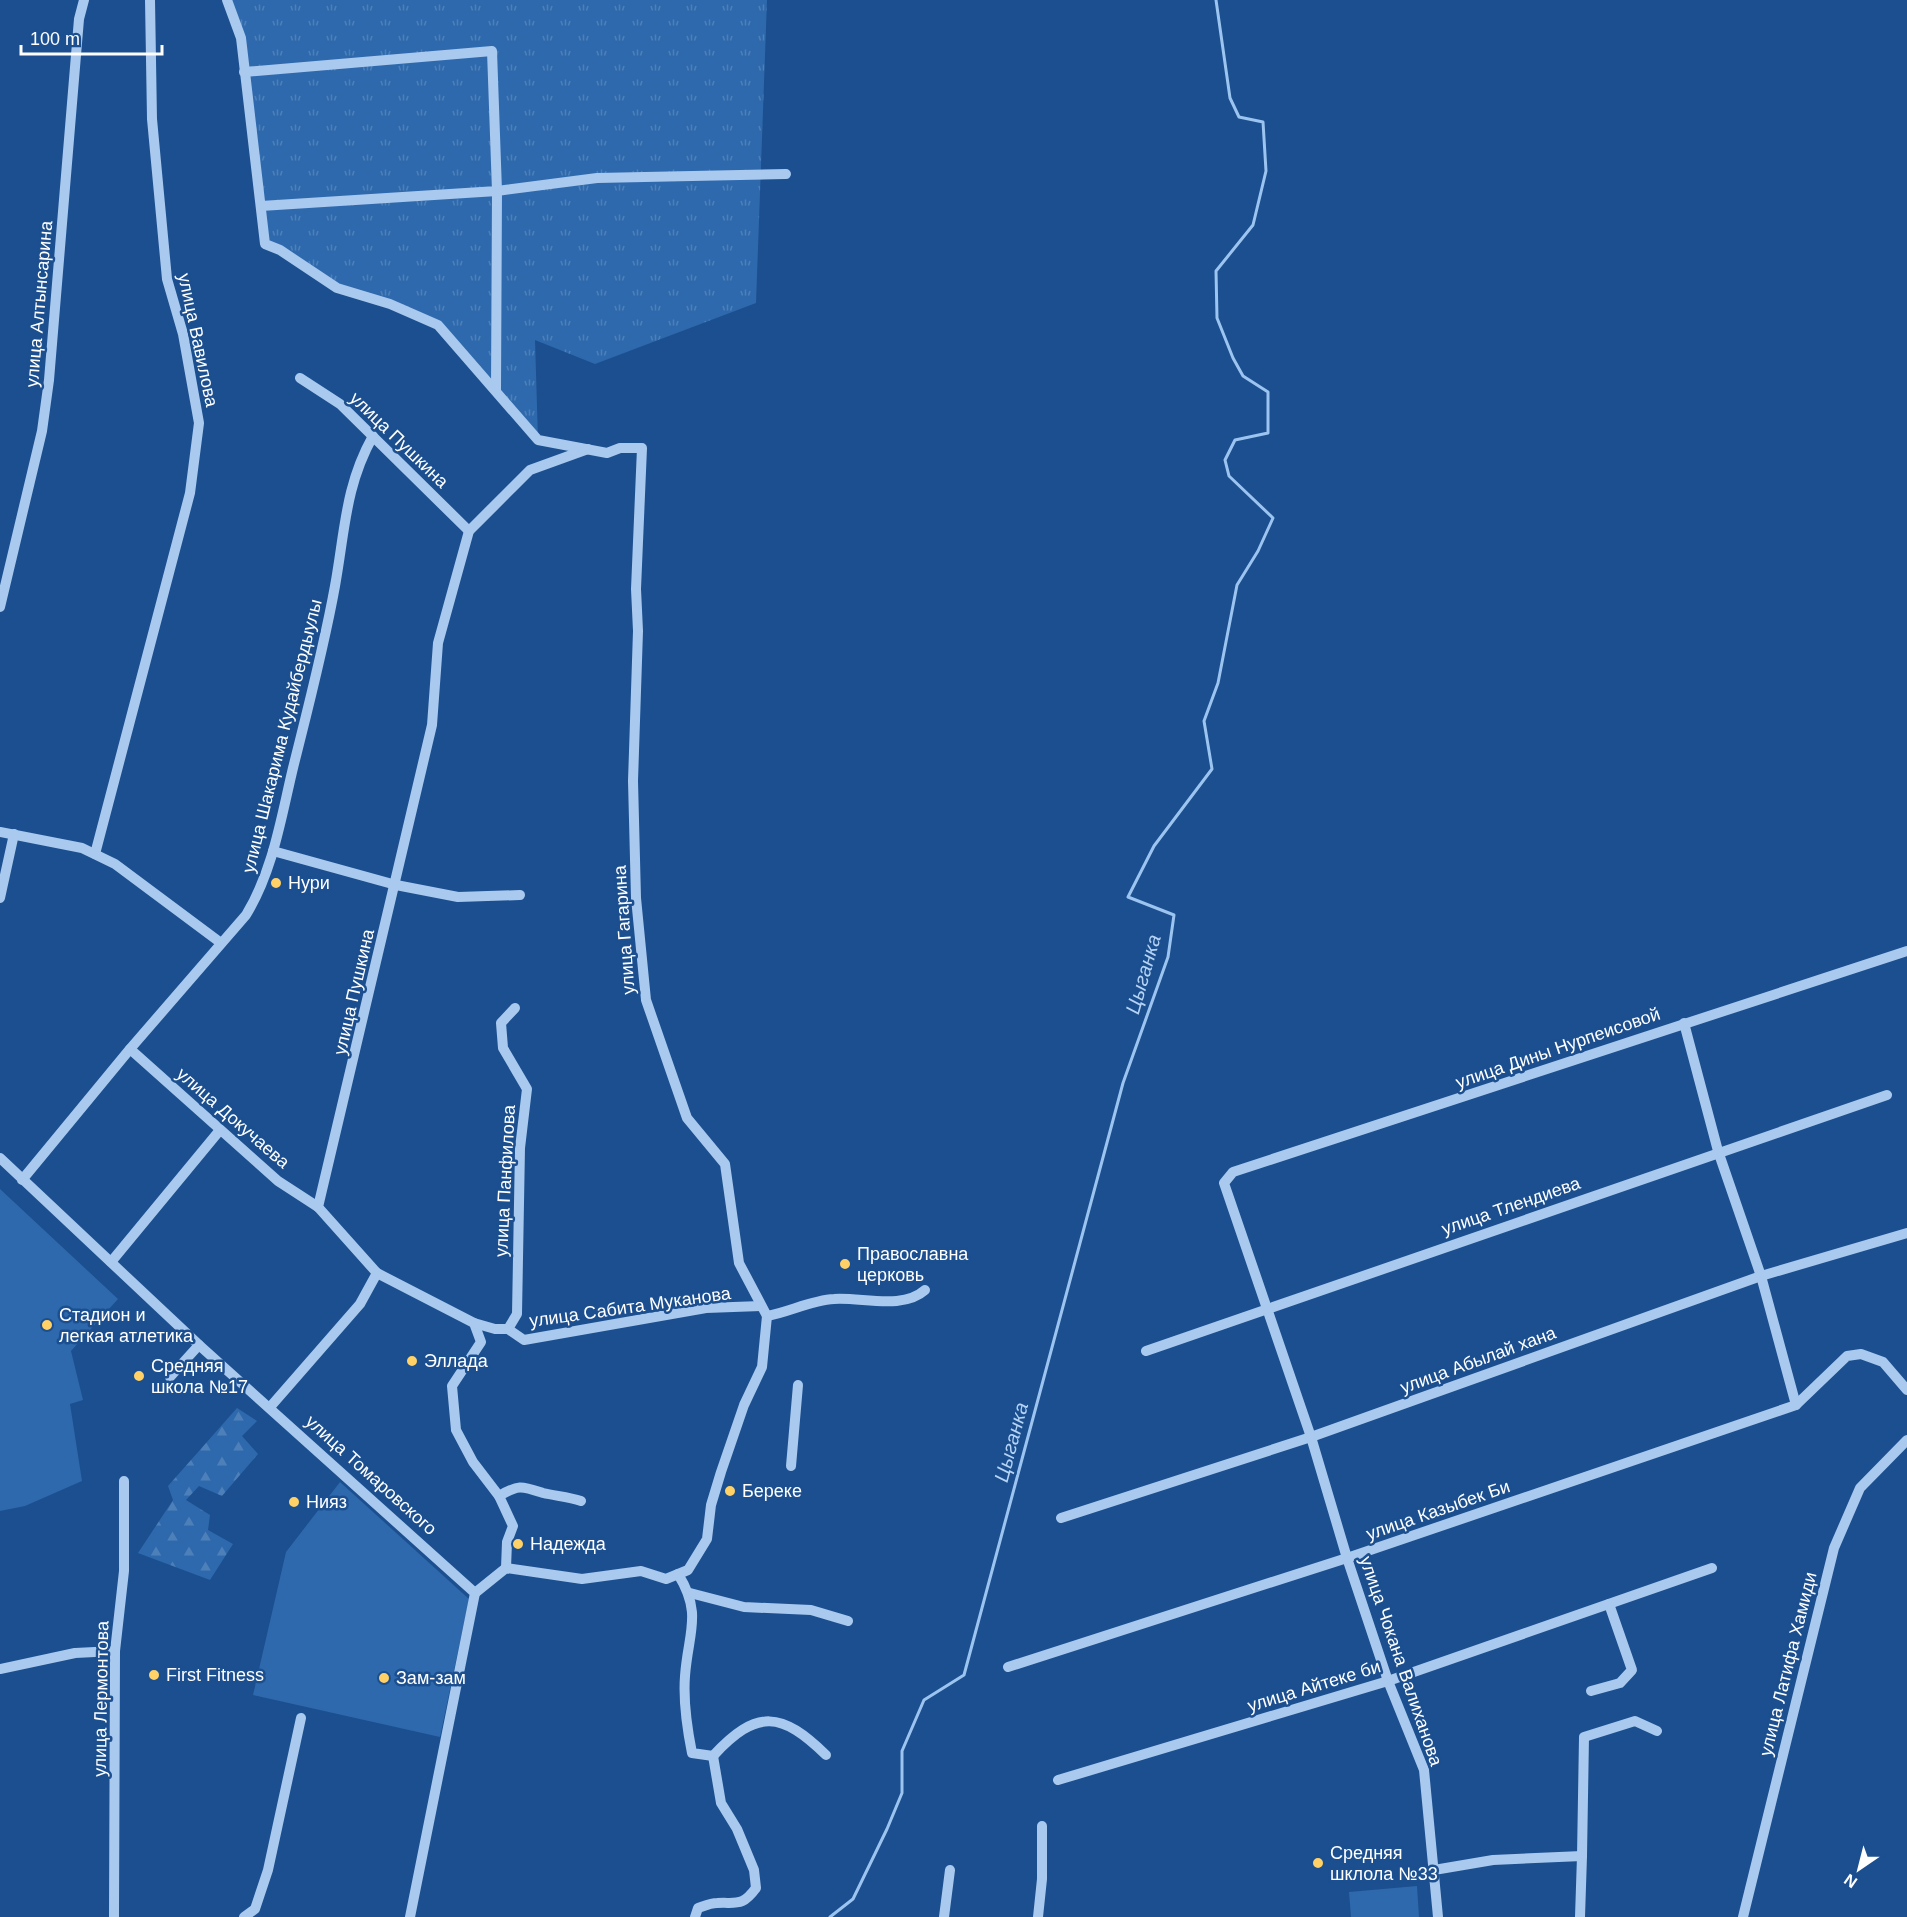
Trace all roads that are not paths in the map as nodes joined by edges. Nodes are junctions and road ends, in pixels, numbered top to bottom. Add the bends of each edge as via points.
1 (84, 0) edge
2 (150, 0) edge
3 (227, 0) edge
4 (243, 72) junction
5 (786, 174) dead end
6 (497, 191) junction
7 (261, 206) junction
8 (300, 378) dead end
9 (496, 390) junction
10 (373, 436) junction
11 (589, 449) junction
12 (469, 531) junction
13 (0, 607) edge
14 (0, 831) edge
15 (14, 834) junction
16 (273, 851) junction
17 (95, 854) junction
18 (396, 885) junction
19 (519, 895) dead end
20 (0, 898) edge
21 (221, 943) junction
22 (1907, 951) edge
23 (515, 1008) dead end
24 (1684, 1023) junction
25 (130, 1049) junction
26 (1887, 1095) dead end
27 (220, 1130) junction
28 (1718, 1151) junction
29 (0, 1158) edge
30 (22, 1180) junction
31 (1224, 1183) joint
32 (318, 1207) junction
33 (1907, 1233) edge
34 (111, 1262) junction
35 (377, 1273) junction
36 (1761, 1276) junction
37 (925, 1290) dead end
38 (761, 1306) junction
39 (1267, 1307) junction
40 (767, 1317) junction
41 (474, 1323) junction
42 (495, 1329) junction
43 (508, 1329) junction
44 (481, 1342) junction
45 (200, 1345) junction
46 (1146, 1351) dead end
47 (170, 1377) dead end
48 (798, 1385) dead end
49 (1907, 1390) edge
50 (1796, 1405) junction
51 (271, 1406) junction
52 (1311, 1437) junction
53 (1907, 1440) edge
54 (791, 1466) dead end
55 (124, 1481) dead end
56 (499, 1496) junction
57 (581, 1501) dead end
58 (1061, 1518) dead end
59 (1347, 1558) junction
60 (506, 1568) junction
61 (1712, 1568) dead end
62 (678, 1574) junction
63 (475, 1593) junction
64 (690, 1593) junction
65 (1609, 1604) junction
66 (848, 1621) dead end
67 (115, 1651) junction
68 (1008, 1667) dead end
69 (0, 1669) edge
70 (1388, 1681) junction
71 (1591, 1691) dead end
72 (301, 1718) dead end
73 (1657, 1731) dead end
74 (826, 1755) dead end
75 (713, 1756) junction
76 (1058, 1780) dead end
77 (1042, 1826) dead end
78 (1582, 1856) junction
79 (950, 1870) dead end
80 (1434, 1870) junction
81 (114, 1917) edge
82 (244, 1917) edge
83 (410, 1917) edge
84 (695, 1917) edge
85 (944, 1917) edge
86 (1038, 1917) edge
87 (1438, 1917) edge
88 (1580, 1917) edge
89 (1743, 1917) edge

1 - 13 street, улица Алтынсарина via 79,19 50,380
2 - 17 street, улица Вавилова via 152,119 167,279 183,334 199,423 190,493
3 - 4 street via 241,38
4 - 6 street via 492,51
4 - 7 street
5 - 6 street via 597,178
6 - 7 street
6 - 9 street
7 - 9 street via 266,244 337,288 390,304 438,325
8 - 10 street, улица Пушкина via 340,404
9 - 11 street via 538,440
10 - 12 street, улица Пушкина
10 - 16 street, улица Шакарима Кудайбердыулы via 350,486 335,586
11 - 12 street, улица Пушкина via 530,470
11 - 38 street, улица Гагарина via 607,453 620,448 642,448 633,781 636,898 646,1000 687,1118 725,1164 739,1263
12 - 18 street, улица Пушкина via 438,643 432,725
14 - 15 street
15 - 17 street
15 - 20 street
16 - 18 street
16 - 21 street, улица Шакарима Кудайбердыулы via 259,893
17 - 21 street via 115,864
18 - 19 street via 458,897
18 - 32 street, улица Пушкина
21 - 25 street, улица Шакарима Кудайбердыулы
22 - 24 street, улица Дины Нурпеисовой
23 - 43 street, улица Панфилова via 501,1023 503,1048 527,1089 520,1148 517,1314
24 - 28 street
24 - 31 street, улица Дины Нурпеисовой via 1233,1172
25 - 27 street, улица Докучаева
25 - 30 street, улица Шакарима Кудайбердыулы
26 - 28 street, улица Тлендиева
27 - 32 street, улица Докучаева via 278,1180
27 - 34 street
28 - 36 street
28 - 39 street, улица Тлендиева
29 - 30 street, улица Томаровского
30 - 34 street, улица Томаровского
31 - 39 street, улица Чокана Валиханова
32 - 35 street
33 - 36 street, улица Абылай хана
34 - 45 street, улица Томаровского
35 - 41 street, улица Сабита Муканова
35 - 51 street via 360,1304
36 - 50 street
36 - 52 street, улица Абылай хана
37 - 40 street via 916,1298 902,1301 832,1299
38 - 40 street, улица Гагарина
38 - 43 street, улица Сабита Муканова via 706,1308 524,1340
39 - 46 street, улица Тлендиева
39 - 52 street, улица Чокана Валиханова
40 - 62 street via 762,1367 721,1472 711,1505 707,1539 688,1570
41 - 42 street, улица Сабита Муканова
41 - 44 street
42 - 43 street, улица Сабита Муканова
42 - 44 street
44 - 56 street via 452,1386 456,1430 473,1462
45 - 47 street
45 - 51 street, улица Томаровского
48 - 54 street
49 - 50 street, улица Казыбек Би via 1883,1362 1861,1354 1847,1356
50 - 59 street, улица Казыбек Би
51 - 63 street, улица Томаровского
52 - 58 street, улица Абылай хана
52 - 59 street, улица Чокана Валиханова
53 - 89 street, улица Латифа Хамиди via 1860,1488 1834,1548
55 - 67 street, улица Лермонтова via 124,1571
56 - 57 street via 514,1487 528,1486
56 - 60 street via 513,1526 507,1542
59 - 68 street, улица Казыбек Би
59 - 70 street, улица Чокана Валиханова
60 - 62 street via 582,1579 641,1571 666,1579
60 - 63 street
61 - 65 street, улица Айтеке би
62 - 64 street
63 - 83 street
64 - 66 street via 744,1607 811,1610
64 - 75 street via 694,1618 685,1677 685,1720 692,1753
65 - 70 street, улица Айтеке би
65 - 71 street via 1632,1670 1620,1683
67 - 69 street via 75,1653
67 - 81 street, улица Лермонтова
70 - 76 street, улица Айтеке би
70 - 80 street, улица Чокана Валиханова via 1424,1770
72 - 82 street via 267,1870 255,1909
73 - 78 street via 1635,1721 1584,1737
74 - 75 street via 803,1733 778,1720 756,1725 730,1739
75 - 84 street via 721,1803 754,1870 756,1888 749,1897 733,1905 716,1902 698,1908
77 - 86 street
78 - 80 street via 1493,1860
78 - 88 street
79 - 85 street
80 - 87 street, улица Чокана Валиханова

